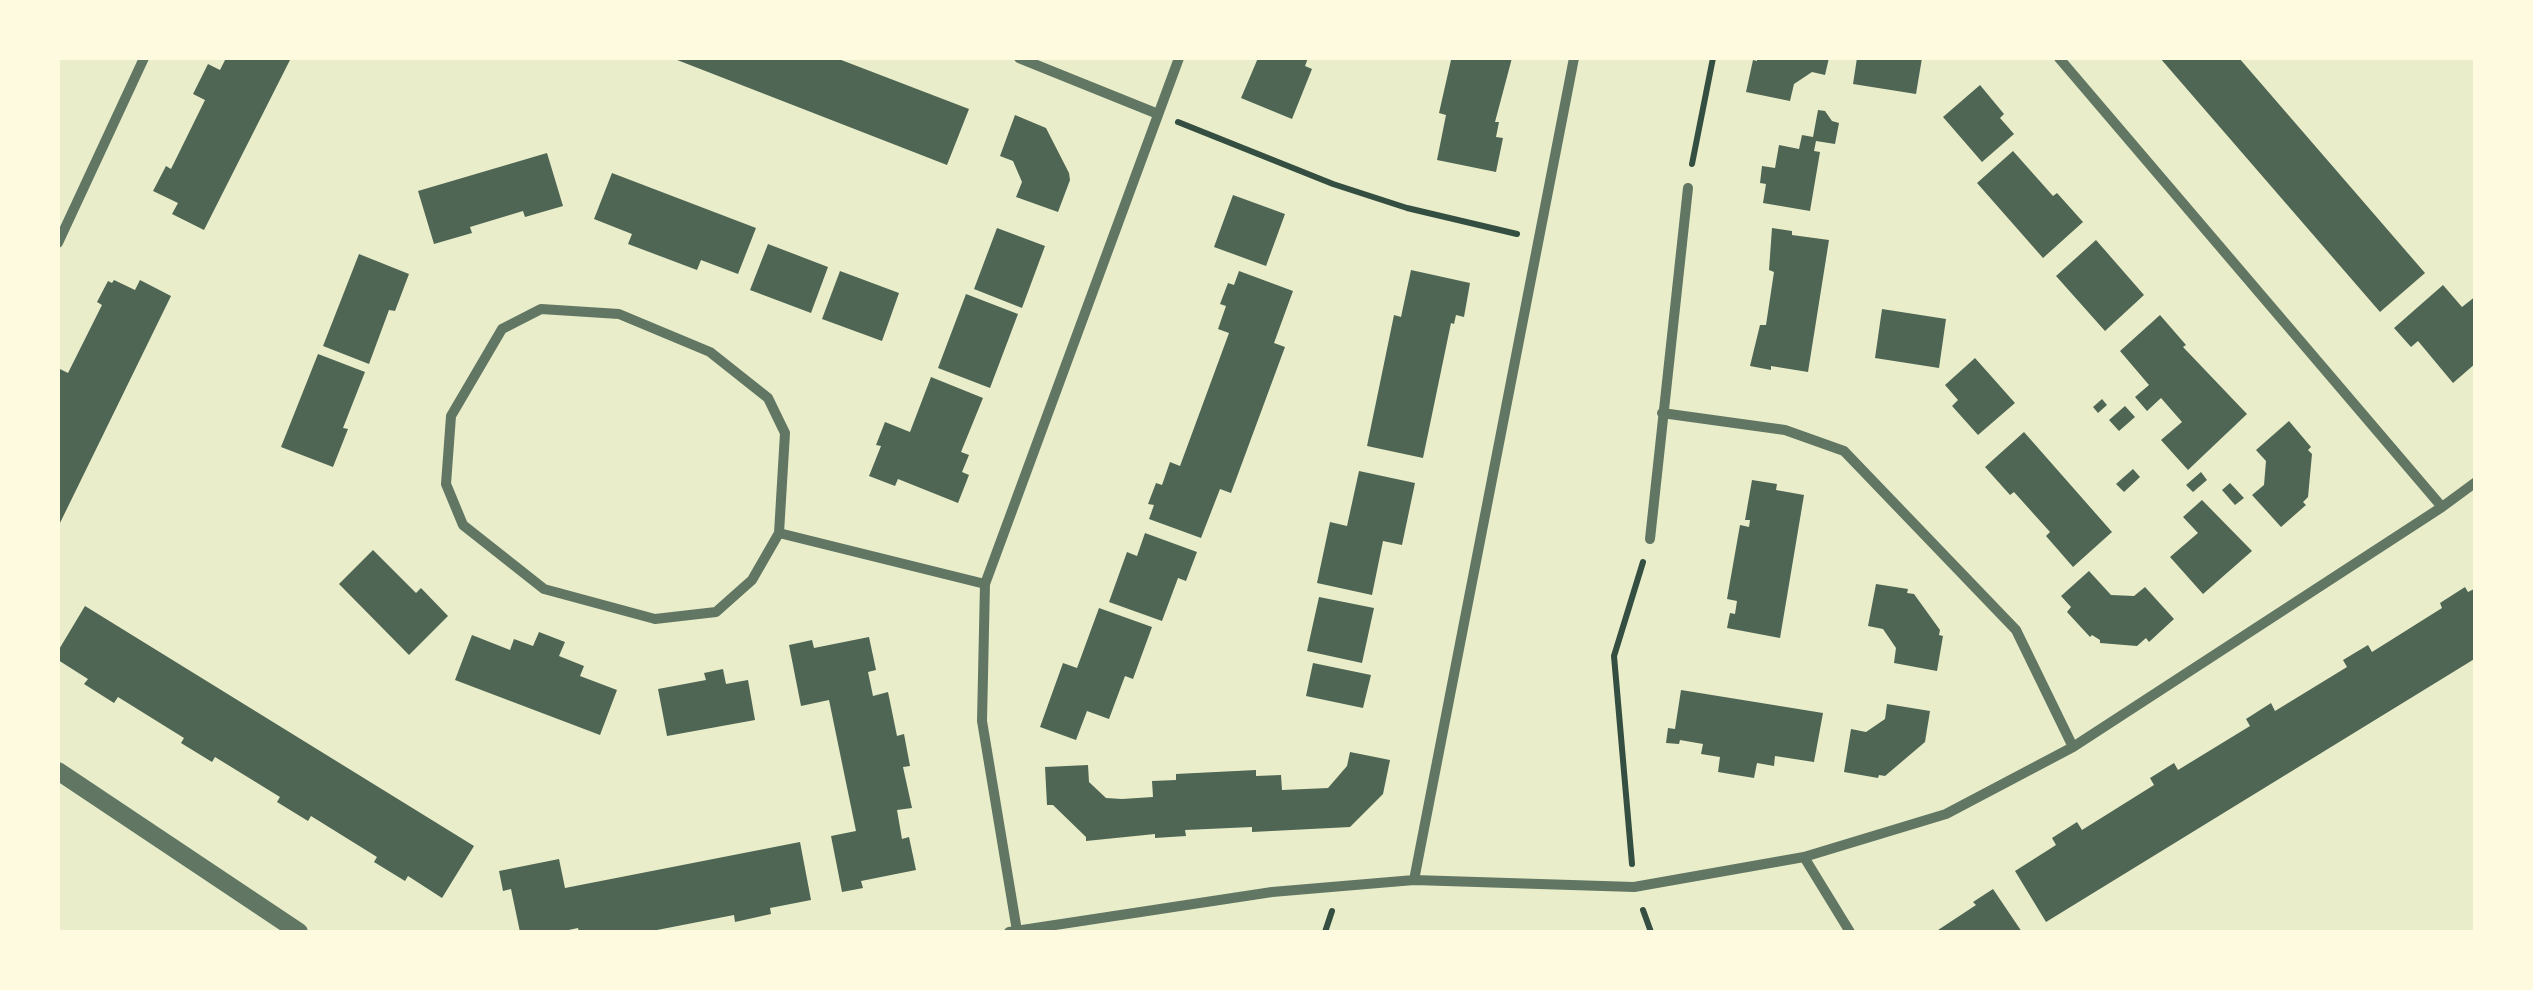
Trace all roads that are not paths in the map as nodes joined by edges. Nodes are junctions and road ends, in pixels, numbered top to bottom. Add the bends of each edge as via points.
1 (144, 58) edge
2 (1019, 58) edge
3 (1179, 58) edge
4 (1574, 58) edge
5 (2059, 58) edge
6 (1158, 114) junction
7 (1688, 188) road end
8 (63, 222) edge
9 (58, 242) edge
10 (1662, 412) junction
11 (2476, 482) edge
12 (2442, 507) junction
13 (779, 532) junction
14 (1650, 538) road end
15 (985, 584) junction
16 (2073, 747) junction
17 (58, 771) edge
18 (1804, 857) junction
19 (1414, 880) junction
20 (299, 932) edge
21 (1013, 932) edge
22 (1850, 932) edge

1 - 8 street
2 - 6 street
3 - 6 street
4 - 19 street
5 - 12 street
6 - 15 street
7 - 10 street
8 - 9 street
10 - 14 street
10 - 16 street via 1785,430 1844,451 2016,630
11 - 12 street
12 - 16 street
13 - 13 street via 785,433 768,398 710,352 619,314 541,309 502,330 451,416 446,484 462,525 544,589 655,619 716,612 752,580
13 - 15 street
15 - 21 street via 982,721
16 - 18 street via 1946,814
17 - 20 street
18 - 19 street via 1634,887
18 - 22 street
19 - 21 street via 1272,892

